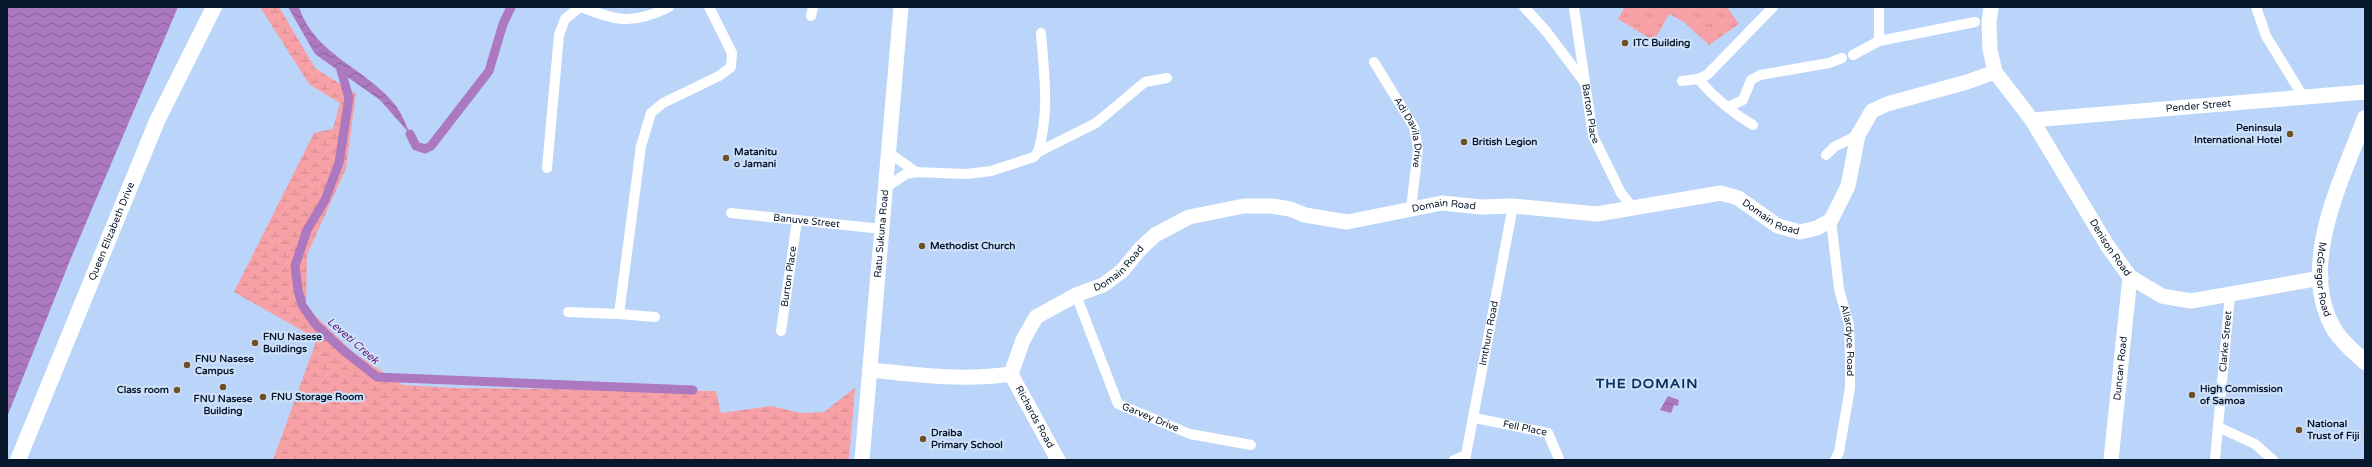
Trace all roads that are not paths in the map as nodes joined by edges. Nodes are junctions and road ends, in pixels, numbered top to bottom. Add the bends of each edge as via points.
1 (214, 7) edge
2 (580, 7) edge
3 (669, 7) edge
4 (709, 7) edge
5 (901, 7) edge
6 (1524, 7) edge
7 (1773, 7) edge
8 (1879, 7) edge
9 (1991, 7) edge
10 (2256, 7) edge
11 (1574, 8) dead end
12 (1975, 22) dead end
13 (1041, 33) dead end
14 (1879, 41) junction
15 (1853, 55) dead end
16 (1842, 58) dead end
17 (1374, 62) dead end
18 (1995, 72) junction
19 (1167, 78) dead end
20 (1698, 79) junction
21 (1682, 82) dead end
22 (1585, 83) junction
23 (2365, 92) edge
24 (2304, 98) junction
25 (1728, 107) junction
26 (2365, 118) edge
27 (2032, 120) junction
28 (1753, 125) dead end
29 (1858, 135) junction
30 (888, 152) junction
31 (1038, 152) junction
32 (1826, 155) dead end
33 (547, 168) dead end
34 (916, 172) junction
35 (885, 188) junction
36 (1513, 206) junction
37 (1634, 208) junction
38 (1411, 209) junction
39 (731, 213) dead end
40 (1831, 220) junction
41 (797, 221) junction
42 (882, 230) junction
43 (2130, 277) junction
44 (2321, 278) junction
45 (1076, 294) junction
46 (2230, 294) junction
47 (568, 312) dead end
48 (619, 314) junction
49 (655, 317) dead end
50 (781, 331) dead end
51 (2365, 362) edge
52 (870, 370) junction
53 (1011, 374) junction
54 (1474, 418) junction
55 (2218, 427) junction
56 (1251, 445) dead end
57 (1466, 457) edge
58 (1559, 459) edge
59 (18, 460) edge
60 (862, 460) edge
61 (1058, 460) edge
62 (1454, 460) edge
63 (1836, 460) edge
64 (2111, 460) edge
65 (2215, 460) edge
66 (2273, 460) edge

1 - 59 main road, Queen Elizabeth Drive via 157,121
2 - 3 street via 612,19 648,18
2 - 33 street via 565,19 559,36
4 - 48 street via 732,53 731,67 719,76 663,103 651,113 642,146
5 - 30 street, Ratu Sukuna Road
6 - 22 street via 1546,31
7 - 20 street via 1707,75
8 - 14 street
9 - 18 street via 1990,49
10 - 24 street via 2266,36
11 - 22 street, Barton Place
12 - 14 street
13 - 31 street via 1047,103 1044,131
14 - 15 street
16 - 25 street via 1760,75 1751,80 1743,100
17 - 38 street, Adi Davila Drive via 1414,127 1418,149
18 - 27 street, Denison Road
18 - 29 street via 1887,104 1872,111
19 - 31 street via 1145,82 1096,123
20 - 21 street
20 - 25 street
22 - 37 street, Barton Place via 1592,136 1621,193
23 - 24 street, Pender Street
24 - 27 street, Pender Street
25 - 28 street
26 - 44 main road, McGregor Road via 2333,200 2324,238
27 - 43 street, Denison Road via 2107,245
29 - 32 street via 1834,147
29 - 40 street via 1848,186
30 - 34 street
30 - 35 street, Ratu Sukuna Road
31 - 34 street via 1030,159 990,171 966,174
34 - 35 street via 906,174
35 - 42 street, Ratu Sukuna Road
36 - 37 street, Domain Road via 1597,214
36 - 38 street, Domain Road via 1481,207 1442,203
36 - 54 street, Imthurn Road
37 - 40 street, Domain Road via 1721,193 1738,198 1778,226 1800,232 1817,228
38 - 45 street, Domain Road via 1347,222 1272,206 1244,206 1189,217 1155,235 1122,271 1103,285
39 - 41 street, Banuve Street
40 - 63 street, Allardyce Road via 1839,289 1849,325 1850,355 1850,388
41 - 42 street, Banuve Street
41 - 50 street, Burton Place
42 - 52 street, Ratu Sukuna Road
43 - 46 street, Denison Road via 2162,296 2184,300
43 - 64 street, Duncan Road
44 - 46 street, Denison Road
44 - 51 main road, McGregor Road via 2326,309 2335,330
45 - 53 street, Domain Road via 1036,317 1023,340
45 - 56 street, Garvey Drive via 1118,404 1190,434
46 - 55 street, Clarke Street
47 - 48 street
48 - 49 street
52 - 53 street via 986,378
52 - 60 street, Ratu Sukuna Road
53 - 61 street, Richards Road
54 - 57 street, Imthurn Road
54 - 58 street, Fell Place via 1548,433
55 - 65 street, Clarke Street
55 - 66 street via 2255,444
57 - 62 street

